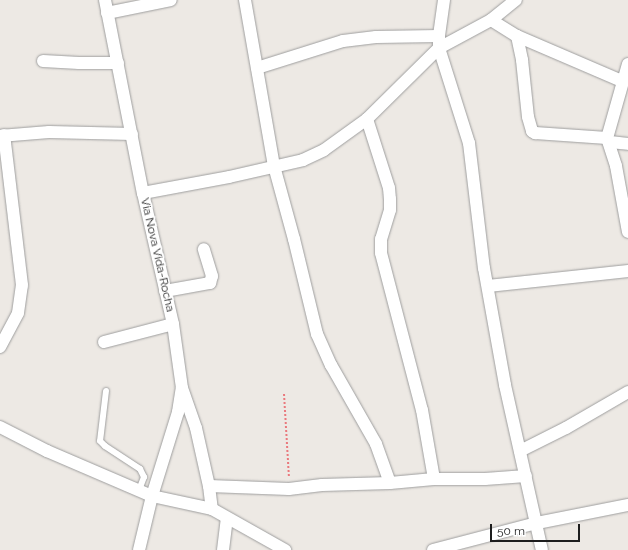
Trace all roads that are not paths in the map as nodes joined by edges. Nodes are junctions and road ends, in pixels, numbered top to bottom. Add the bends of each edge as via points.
1 (105, 0) edge
2 (171, 0) edge
3 (245, 0) edge
4 (444, 0) edge
5 (516, 0) edge
6 (107, 13) junction
7 (491, 20) junction
8 (517, 36) junction
9 (439, 42) junction
10 (43, 61) dead end
11 (118, 63) junction
12 (628, 64) edge
13 (257, 68) junction
14 (622, 80) junction
15 (367, 118) junction
16 (132, 134) junction
17 (2, 135) edge
18 (608, 140) junction
19 (628, 144) edge
20 (274, 166) junction
21 (143, 193) junction
22 (628, 232) edge
23 (204, 250) dead end
24 (628, 271) edge
25 (488, 286) junction
26 (165, 291) junction
27 (173, 324) junction
28 (104, 342) dead end
29 (0, 347) edge
30 (182, 388) junction
31 (106, 391) dead end
32 (628, 392) edge
33 (0, 427) edge
34 (520, 451) junction
35 (526, 476) junction
36 (434, 479) junction
37 (390, 483) junction
38 (209, 486) junction
39 (139, 490) junction
40 (152, 496) junction
41 (628, 505) edge
42 (212, 509) junction
43 (227, 518) junction
44 (537, 523) junction
45 (138, 550) edge
46 (223, 550) edge
47 (285, 550) edge
48 (433, 550) edge
49 (542, 550) edge

1 - 6 street, Via Nova Vida-Rocha
2 - 6 street
3 - 13 street
4 - 9 street
5 - 7 street
6 - 11 street, Via Nova Vida-Rocha
7 - 8 street
7 - 9 street
8 - 14 street
8 - 18 street via 532,131
9 - 13 street via 376,37 343,41
9 - 15 street
9 - 25 street via 469,143
10 - 11 street
11 - 16 street, Via Nova Vida-Rocha
12 - 14 street
13 - 20 street
14 - 18 street
15 - 20 street via 324,150 303,160
15 - 36 street via 389,188 390,210 381,238 381,253 422,410
16 - 17 street via 49,132
16 - 21 street, Via Nova Vida-Rocha
17 - 29 street via 22,285 18,314
18 - 19 street
18 - 22 street
20 - 21 street
20 - 37 street via 317,334 331,365 376,444
21 - 26 street, Via Nova Vida-Rocha
23 - 26 street via 212,276 210,283
24 - 25 street
25 - 34 street via 505,385
26 - 27 street, Via Nova Vida-Rocha
27 - 28 street
27 - 30 street, Via Nova Vida-Rocha
30 - 38 street, Via Nova Vida-Rocha via 196,428
30 - 40 street via 171,437
31 - 39 lane via 100,441 140,469 144,477
32 - 34 street
33 - 39 street via 47,452
34 - 35 street
35 - 36 street via 477,480
35 - 44 street
36 - 37 street
37 - 38 street via 322,485 289,489
38 - 42 street, Via Nova Vida-Rocha
39 - 40 street
40 - 42 street
40 - 45 street
41 - 44 street
42 - 43 street
43 - 46 street
43 - 47 street
44 - 48 street
44 - 49 street

